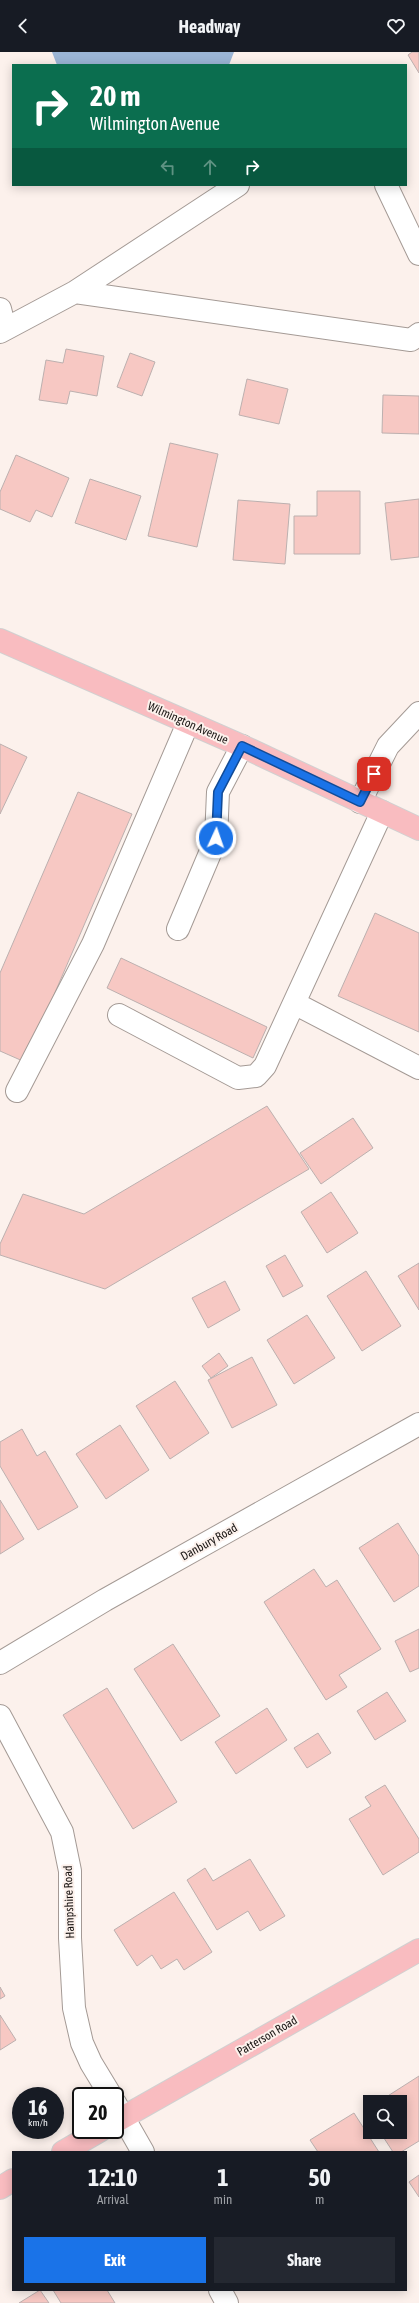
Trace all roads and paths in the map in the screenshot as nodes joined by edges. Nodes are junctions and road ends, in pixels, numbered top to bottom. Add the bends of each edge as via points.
1 (236, 186) edge
2 (386, 186) edge
3 (419, 254) edge
4 (75, 292) junction
5 (2, 323) edge
6 (419, 334) edge
7 (0, 640) edge
8 (419, 713) edge
9 (188, 723) junction
10 (242, 746) junction
11 (360, 802) junction
12 (382, 812) junction
13 (419, 829) edge
14 (178, 929) dead end
15 (294, 1003) junction
16 (119, 1015) dead end
17 (419, 1068) edge
18 (17, 1091) dead end
19 (419, 1424) edge
20 (0, 1663) edge
21 (0, 1716) edge
22 (419, 1950) edge
23 (106, 2087) edge
24 (124, 2111) edge
25 (124, 2123) edge
26 (86, 2139) edge
27 (65, 2151) edge
28 (142, 2151) edge
29 (12, 2181) edge
30 (0, 2188) edge
31 (221, 2291) edge
32 (227, 2303) edge

1 - 4 street
2 - 3 street
4 - 5 street
4 - 6 street via 411,340
7 - 9 main road, Wilmington Avenue
8 - 11 street via 388,746
9 - 10 main road, Wilmington Avenue
9 - 18 street via 93,944
10 - 11 main road, Wilmington Avenue
10 - 14 street via 218,792 216,838
11 - 12 main road, Wilmington Avenue
12 - 13 main road, Wilmington Avenue
12 - 15 street
15 - 16 street via 265,1066 256,1076 238,1078
15 - 17 street
19 - 20 street, Danbury Road via 105,1600
21 - 23 street, Hampshire Road via 62,1832 70,1871 74,2008 82,2043
22 - 24 main road, Patterson Road
25 - 28 street
26 - 27 main road
29 - 30 main road
31 - 32 street

